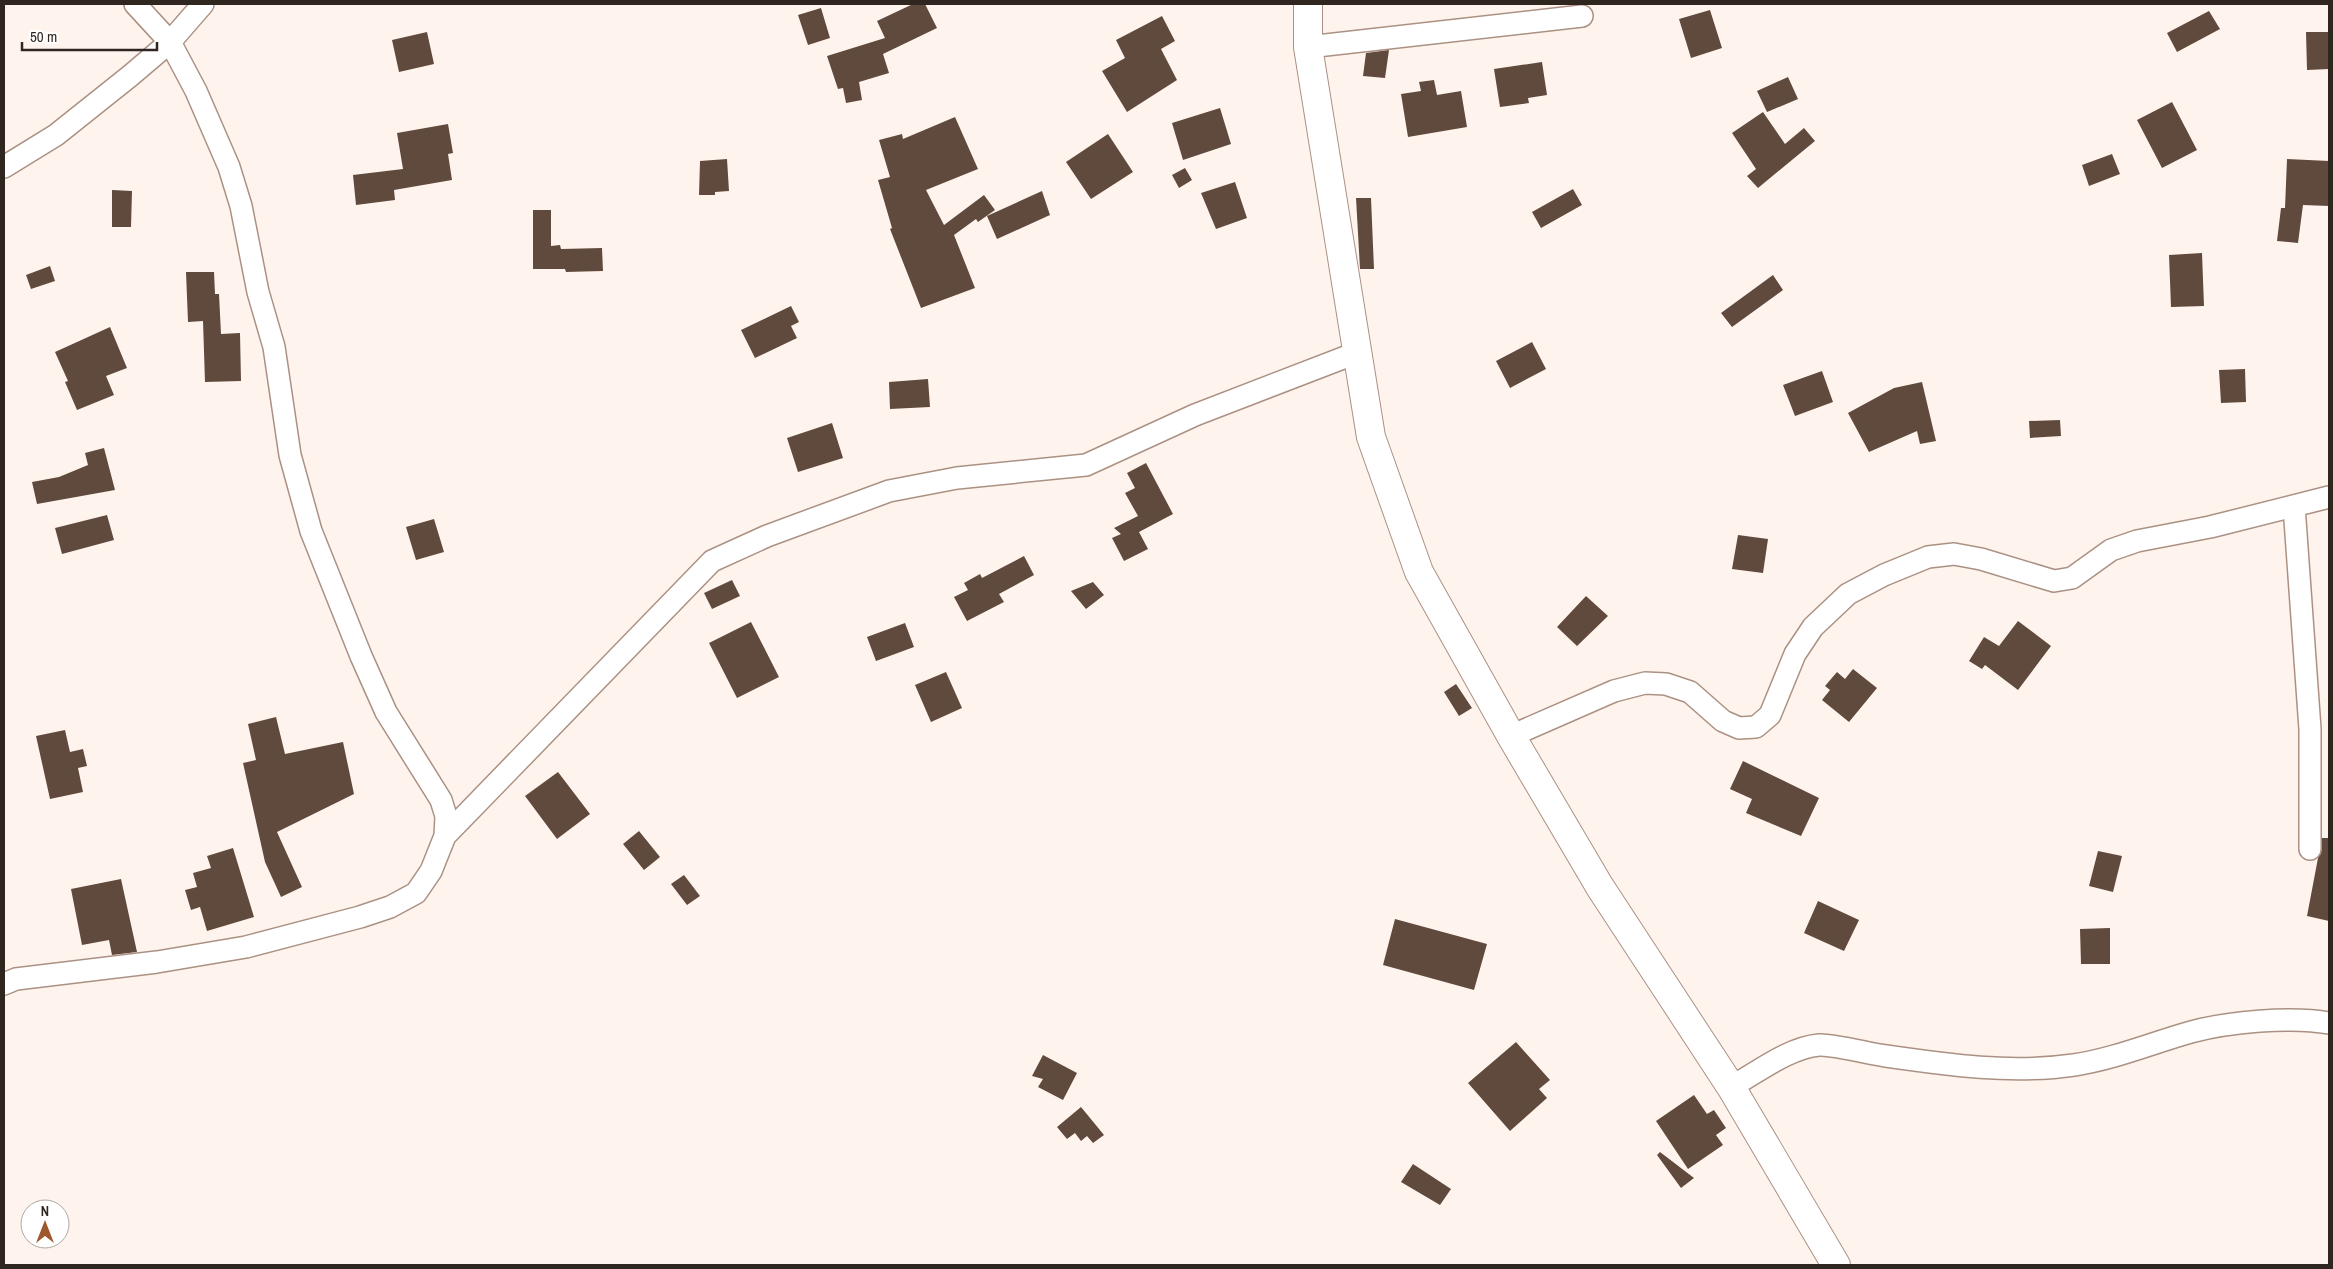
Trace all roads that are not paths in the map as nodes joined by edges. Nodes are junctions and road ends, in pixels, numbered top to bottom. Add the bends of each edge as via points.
1 (135, 4) edge
2 (203, 4) edge
3 (1308, 4) edge
4 (1582, 16) dead end
5 (170, 42) junction
6 (1308, 47) junction
7 (4, 167) edge
8 (1356, 353) junction
9 (2329, 497) edge
10 (2294, 506) junction
11 (1511, 736) junction
12 (445, 836) junction
13 (2310, 849) dead end
14 (4, 984) edge
15 (2329, 1023) edge
16 (1731, 1087) junction
17 (1836, 1265) edge

1 - 5 street
2 - 5 street
3 - 6 street
4 - 6 street
5 - 7 street via 56,135
5 - 12 street via 196,90 229,167 241,206 258,292 274,347 290,455 311,530 386,712 441,800 446,816
6 - 8 street
8 - 11 street via 1370,437 1419,572
8 - 12 street via 1195,415 1086,465 957,478 889,491 767,536 712,561
9 - 10 street
10 - 11 street via 2137,541 2111,550 2072,578 2054,580 1954,554 1928,557 1884,574 1848,594 1813,627 1795,654 1770,714 1756,727 1739,728 1723,721 1690,692 1666,684 1645,683 1614,690
10 - 13 street via 2310,729
11 - 16 street via 1600,886
12 - 14 street via 430,871 416,893 390,907 246,947 157,962 16,979
15 - 16 street via 2267,1021 2224,1025 2108,1058 2034,1068 1943,1064 1821,1045 1800,1049
16 - 17 street

